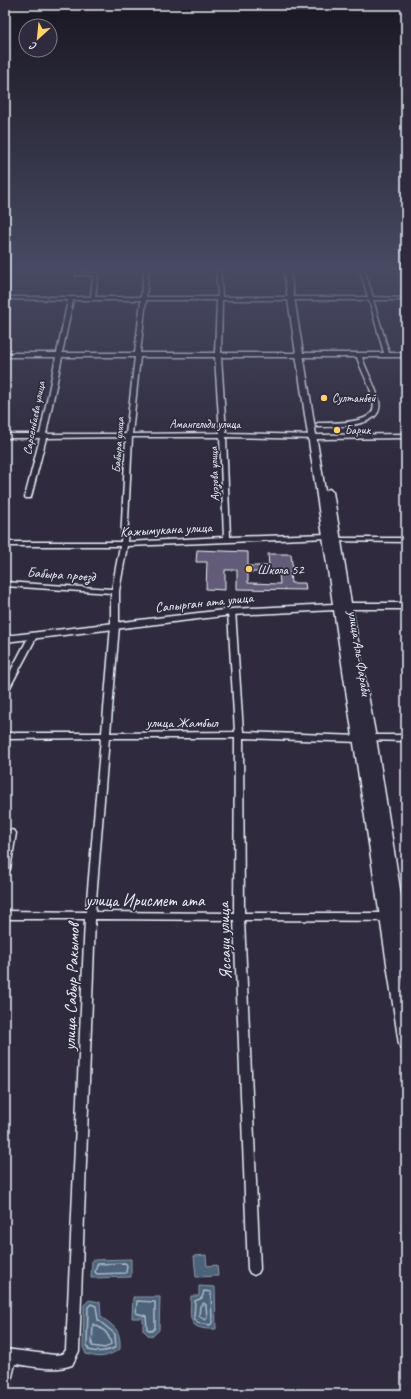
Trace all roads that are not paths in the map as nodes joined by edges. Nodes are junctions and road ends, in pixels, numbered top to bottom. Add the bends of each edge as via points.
1 (63, 331) edge
2 (140, 331) edge
3 (219, 331) edge
4 (299, 331) edge
5 (381, 331) edge
6 (5, 355) edge
7 (58, 355) junction
8 (137, 355) junction
9 (218, 355) junction
10 (359, 355) junction
11 (387, 355) junction
12 (406, 355) edge
13 (303, 356) junction
14 (318, 426) junction
15 (223, 434) junction
16 (5, 436) edge
17 (43, 436) junction
18 (129, 436) junction
19 (316, 436) junction
20 (406, 436) edge
21 (28, 497) dead end
22 (227, 539) junction
23 (331, 539) junction
24 (406, 540) edge
25 (5, 544) edge
26 (124, 544) junction
27 (5, 584) edge
28 (115, 591) junction
29 (406, 600) edge
30 (342, 602) junction
31 (406, 606) edge
32 (232, 612) junction
33 (115, 623) junction
34 (5, 632) edge
35 (33, 636) junction
36 (5, 639) edge
37 (5, 689) edge
38 (239, 735) junction
39 (5, 736) edge
40 (106, 736) junction
41 (406, 738) edge
42 (365, 739) junction
43 (10, 833) dead end
44 (5, 869) edge
45 (5, 915) edge
46 (239, 915) junction
47 (90, 916) junction
48 (397, 917) edge
49 (406, 972) edge
50 (406, 1044) edge
51 (254, 1269) dead end
52 (8, 1356) edge
53 (5, 1380) edge

1 - 7 street, Сарсенбаева улица
2 - 8 street, Бабыра улица
3 - 9 street, Ауэзова улица
4 - 13 main road, улица Аль-Фараби
5 - 11 street
6 - 7 street
7 - 8 street
7 - 17 street, Сарсенбаева улица
8 - 9 street
8 - 18 street, Бабыра улица
9 - 13 street
9 - 15 street, Ауэзова улица
10 - 11 street
10 - 13 street
10 - 14 street via 372,387 376,411 364,420 354,423
11 - 12 street
13 - 14 main road, улица Аль-Фараби
13 - 19 main road, улица Аль-Фараби
14 - 19 main road, улица Аль-Фараби
15 - 18 street, Амангельди улица
15 - 19 street, Амангельди улица
15 - 22 street, Ауэзова улица
16 - 17 street, Амангельди улица
17 - 18 street, Амангельди улица
17 - 21 street, Сарсенбаева улица
18 - 26 street, Бабыра улица
19 - 20 street, Амангельди улица
19 - 23 main road, улица Аль-Фараби
22 - 23 street, Кажымукана улица
22 - 26 street, Кажымукана улица
23 - 24 street, Кажымукана улица
23 - 30 main road, улица Аль-Фараби
25 - 26 street, Кажымукана улица
26 - 28 street, Бабыра улица
27 - 28 street, Бабыра проезд
28 - 33 street, Бабыра улица
29 - 30 main road, Сапырган ата улица
30 - 31 main road, Сапырган ата улица
30 - 32 main road, Сапырган ата улица
30 - 33 main road, Сапырган ата улица via 230,607
30 - 42 main road, улица Аль-Фараби
32 - 33 main road, Сапырган ата улица
32 - 38 street, Яссауи улица
33 - 34 main road, Сапырган ата улица
33 - 35 main road, Сапырган ата улица
33 - 40 street, улица Сабыр Ракымов
35 - 36 main road, Сапырган ата улица
35 - 37 street
38 - 40 street, улица Жамбыл
38 - 42 street, улица Жамбыл
38 - 46 street, Яссауи улица
39 - 40 street, улица Жамбыл
40 - 47 street, улица Сабыр Ракымов
41 - 42 street, улица Жамбыл
42 - 48 main road, улица Аль-Фараби
43 - 44 street
45 - 47 street, улица Ирисмет ата
46 - 47 street, улица Ирисмет ата
46 - 48 street, улица Ирисмет ата
46 - 51 street, Яссауи улица
47 - 52 street, улица Сабыр Ракымов via 72,1350 67,1360 56,1362
48 - 49 main road, улица Аль-Фараби
48 - 50 main road, улица Аль-Фараби
52 - 53 street

